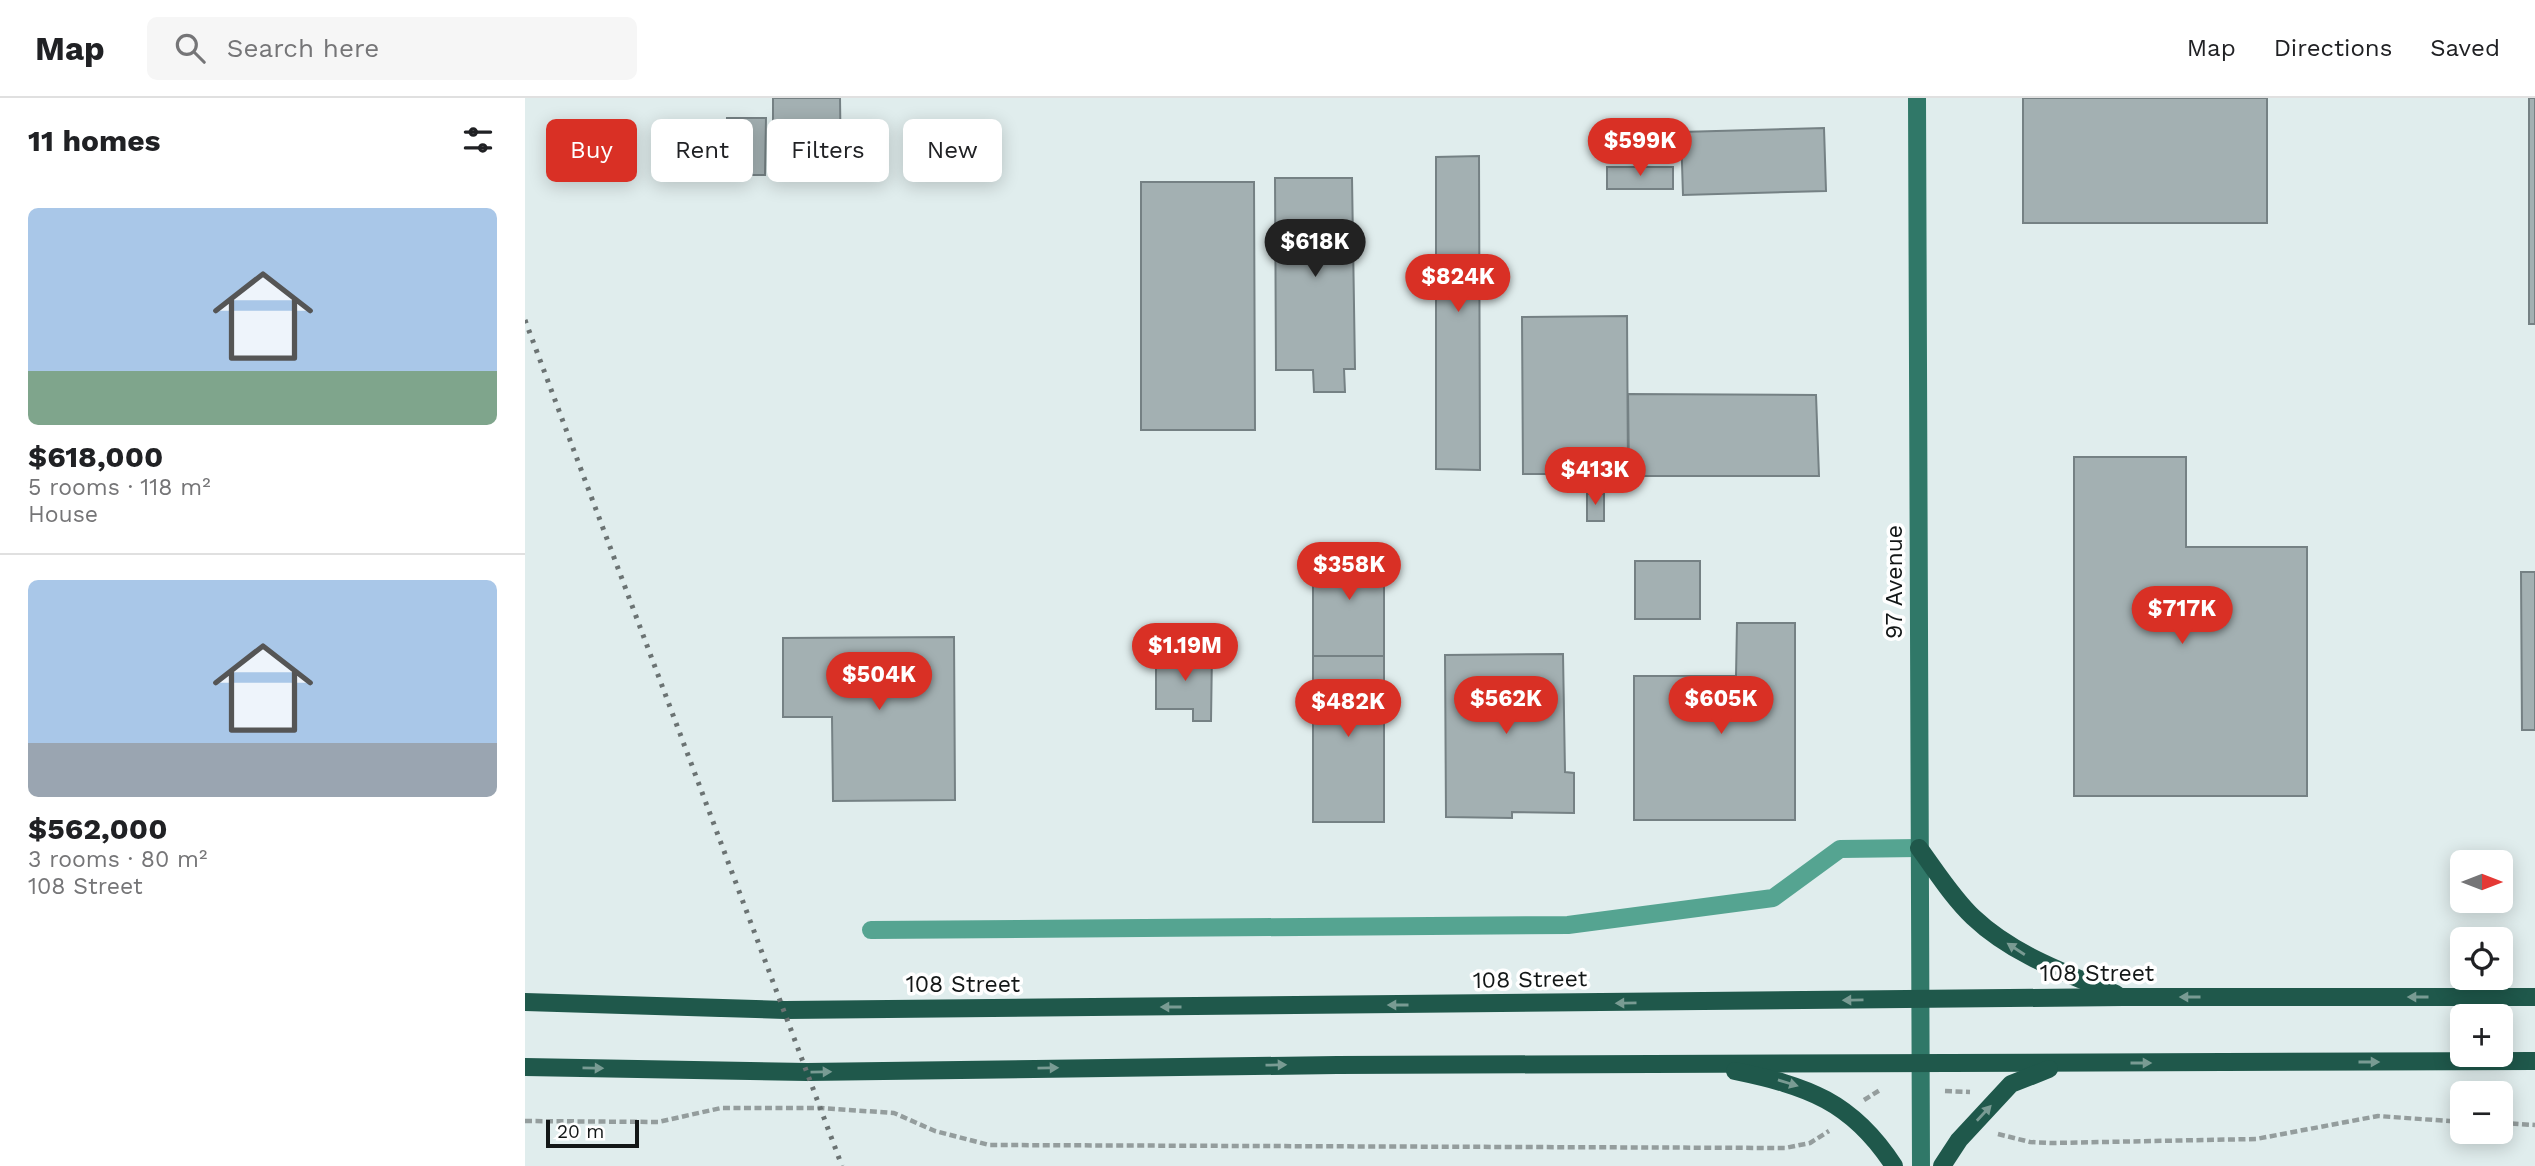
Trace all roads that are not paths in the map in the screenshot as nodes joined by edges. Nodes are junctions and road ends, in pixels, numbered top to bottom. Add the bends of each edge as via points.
1 (1917, 98) edge
2 (1919, 848) junction
3 (871, 930) dead end
4 (2123, 997) junction
5 (2535, 997) edge
6 (1921, 999) junction
7 (525, 1002) edge
8 (2535, 1061) edge
9 (1697, 1063) junction
10 (2073, 1063) junction
11 (1921, 1065) junction
12 (525, 1066) edge
13 (1894, 1166) edge
14 (1921, 1166) edge
15 (1942, 1166) edge

1 - 2 street, 97 Avenue
2 - 3 lane via 1840,849 1773,898 1568,925
4 -> 2 main road via 2028,957 1993,934 1972,916
2 - 6 street, 97 Avenue
5 -> 4 main road, 108 Street
4 - 6 main road, 108 Street
6 -> 7 main road, 108 Street via 785,1010
6 - 11 street, 97 Avenue
10 -> 8 main road
9 - 11 main road
12 -> 9 main road via 807,1072
9 -> 13 main road via 1791,1082 1848,1113 1880,1144
10 - 11 main road
15 -> 10 main road via 1959,1140 2011,1084
11 - 14 street, 97 Avenue

